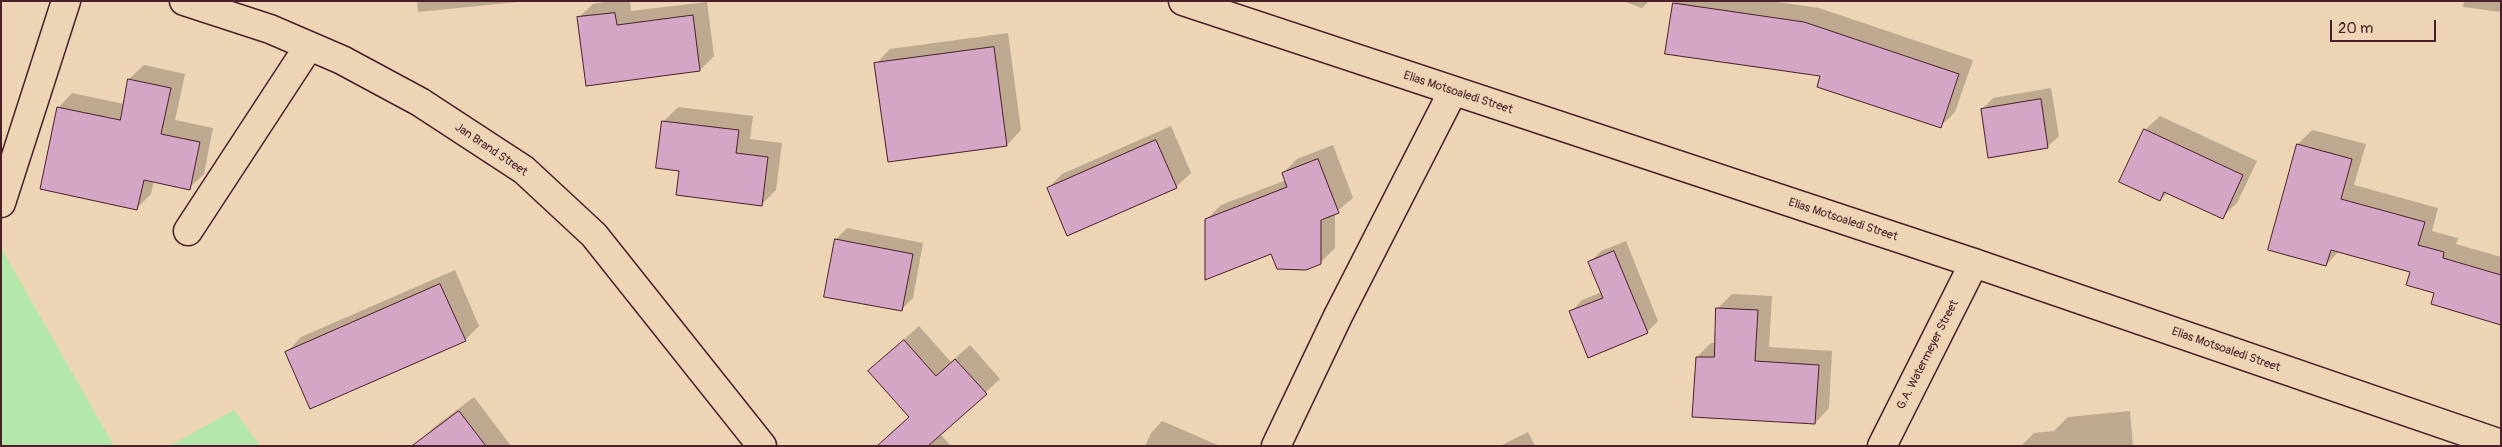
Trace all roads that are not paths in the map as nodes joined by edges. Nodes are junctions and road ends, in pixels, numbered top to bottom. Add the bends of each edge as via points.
1 (66, 1) edge
2 (184, 1) edge
3 (1183, 1) edge
4 (309, 46) junction
5 (1453, 91) junction
6 (1, 203) edge
7 (188, 232) dead end
8 (1974, 263) junction
9 (2501, 444) edge
10 (762, 446) edge
11 (1276, 446) edge
12 (1882, 446) edge

1 - 6 street
2 - 4 street, Jan Brand Street via 270,29
3 - 5 street, Elias Motsoaledi Street
4 - 7 street
4 - 10 street, Jan Brand Street via 420,102 524,170 594,235
5 - 8 street, Elias Motsoaledi Street
5 - 11 street via 1338,316
8 - 9 street, Elias Motsoaledi Street
8 - 12 street, G.A. Watermeyer Street

